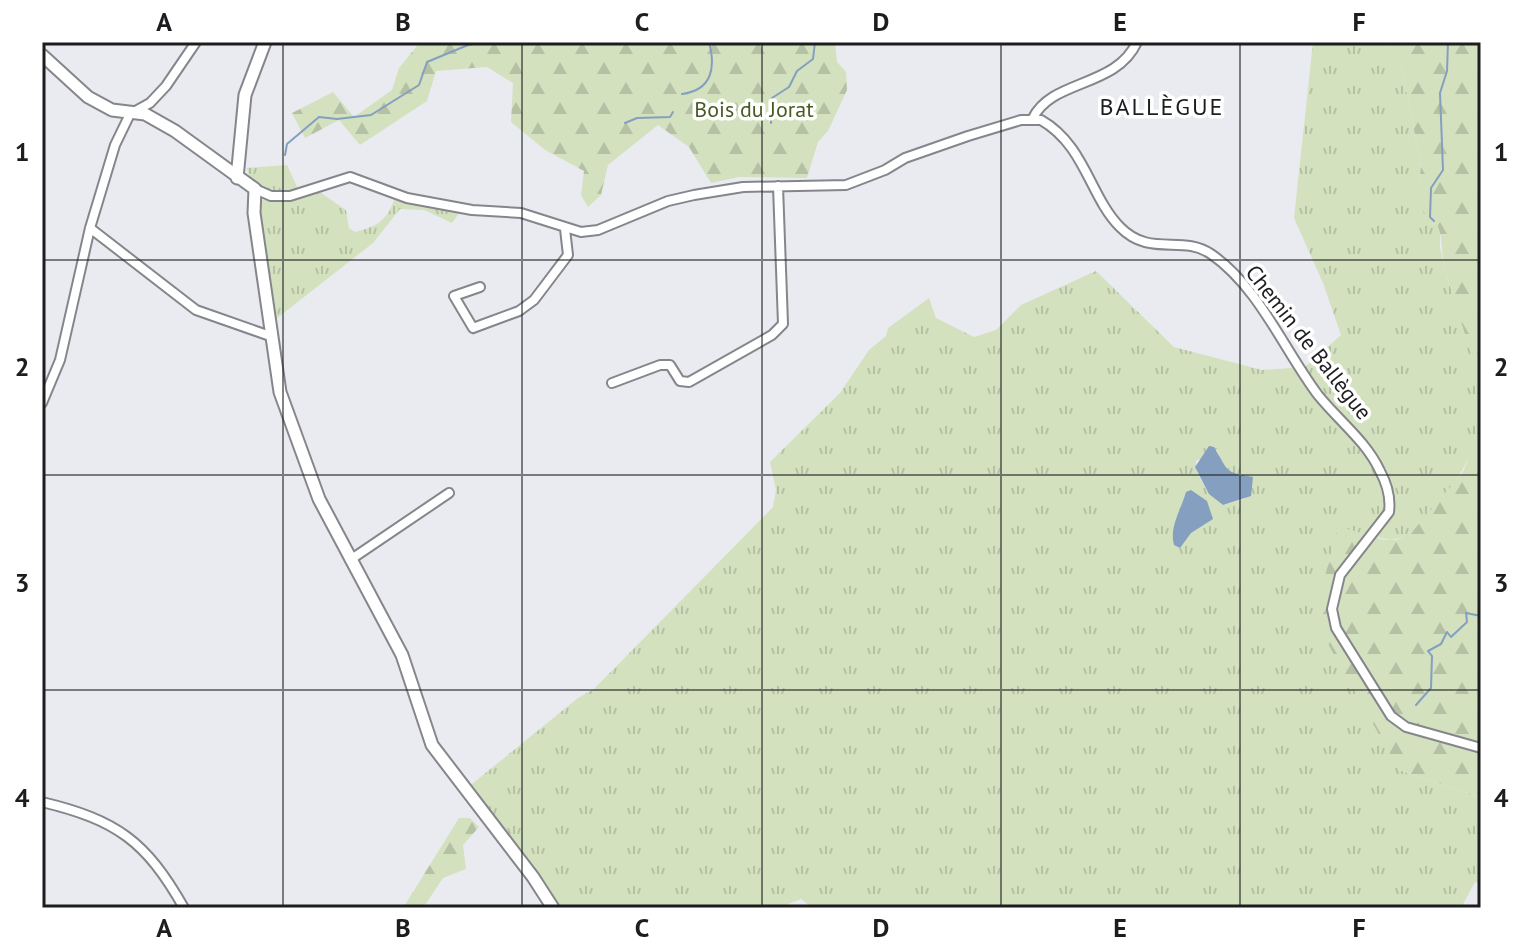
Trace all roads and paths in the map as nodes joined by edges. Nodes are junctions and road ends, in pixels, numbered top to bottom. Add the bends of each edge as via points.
1 (196, 42) edge
2 (265, 42) edge
3 (1137, 42) edge
4 (42, 55) edge
5 (130, 114) junction
6 (1033, 118) junction
7 (237, 178) junction
8 (778, 186) junction
9 (255, 189) junction
10 (90, 228) junction
11 (565, 229) junction
12 (480, 287) dead end
13 (270, 336) junction
14 (612, 383) dead end
15 (42, 403) edge
16 (449, 493) dead end
17 (350, 560) junction
18 (1481, 748) edge
19 (42, 802) edge
20 (184, 908) edge
21 (553, 908) edge

1 - 5 street via 166,86
2 - 7 street via 245,95
3 - 6 street via 1116,68 1053,97
4 - 5 street via 88,97
5 - 7 street via 145,114 175,131
5 - 10 street
6 - 8 street via 905,158 846,185
6 - 18 street, Chemin de Ballègue via 1046,122 1068,143 1127,234 1153,246 1201,248 1219,260 1256,302 1316,392 1366,449 1384,481 1389,512 1340,575 1332,609 1336,628 1391,716 1406,727
7 - 9 street
8 - 11 street via 694,195 598,230
8 - 14 street via 783,324 689,382 680,381 670,365 660,365
9 - 11 street via 290,196 350,177 407,198 521,213
9 - 13 street
10 - 13 street via 196,310
10 - 15 street via 60,360
11 - 12 street via 565,261 519,311 473,328 454,296
13 - 17 street via 280,392 319,499
16 - 17 street
17 - 21 street via 402,655 432,745
19 - 20 street via 107,824 143,847

